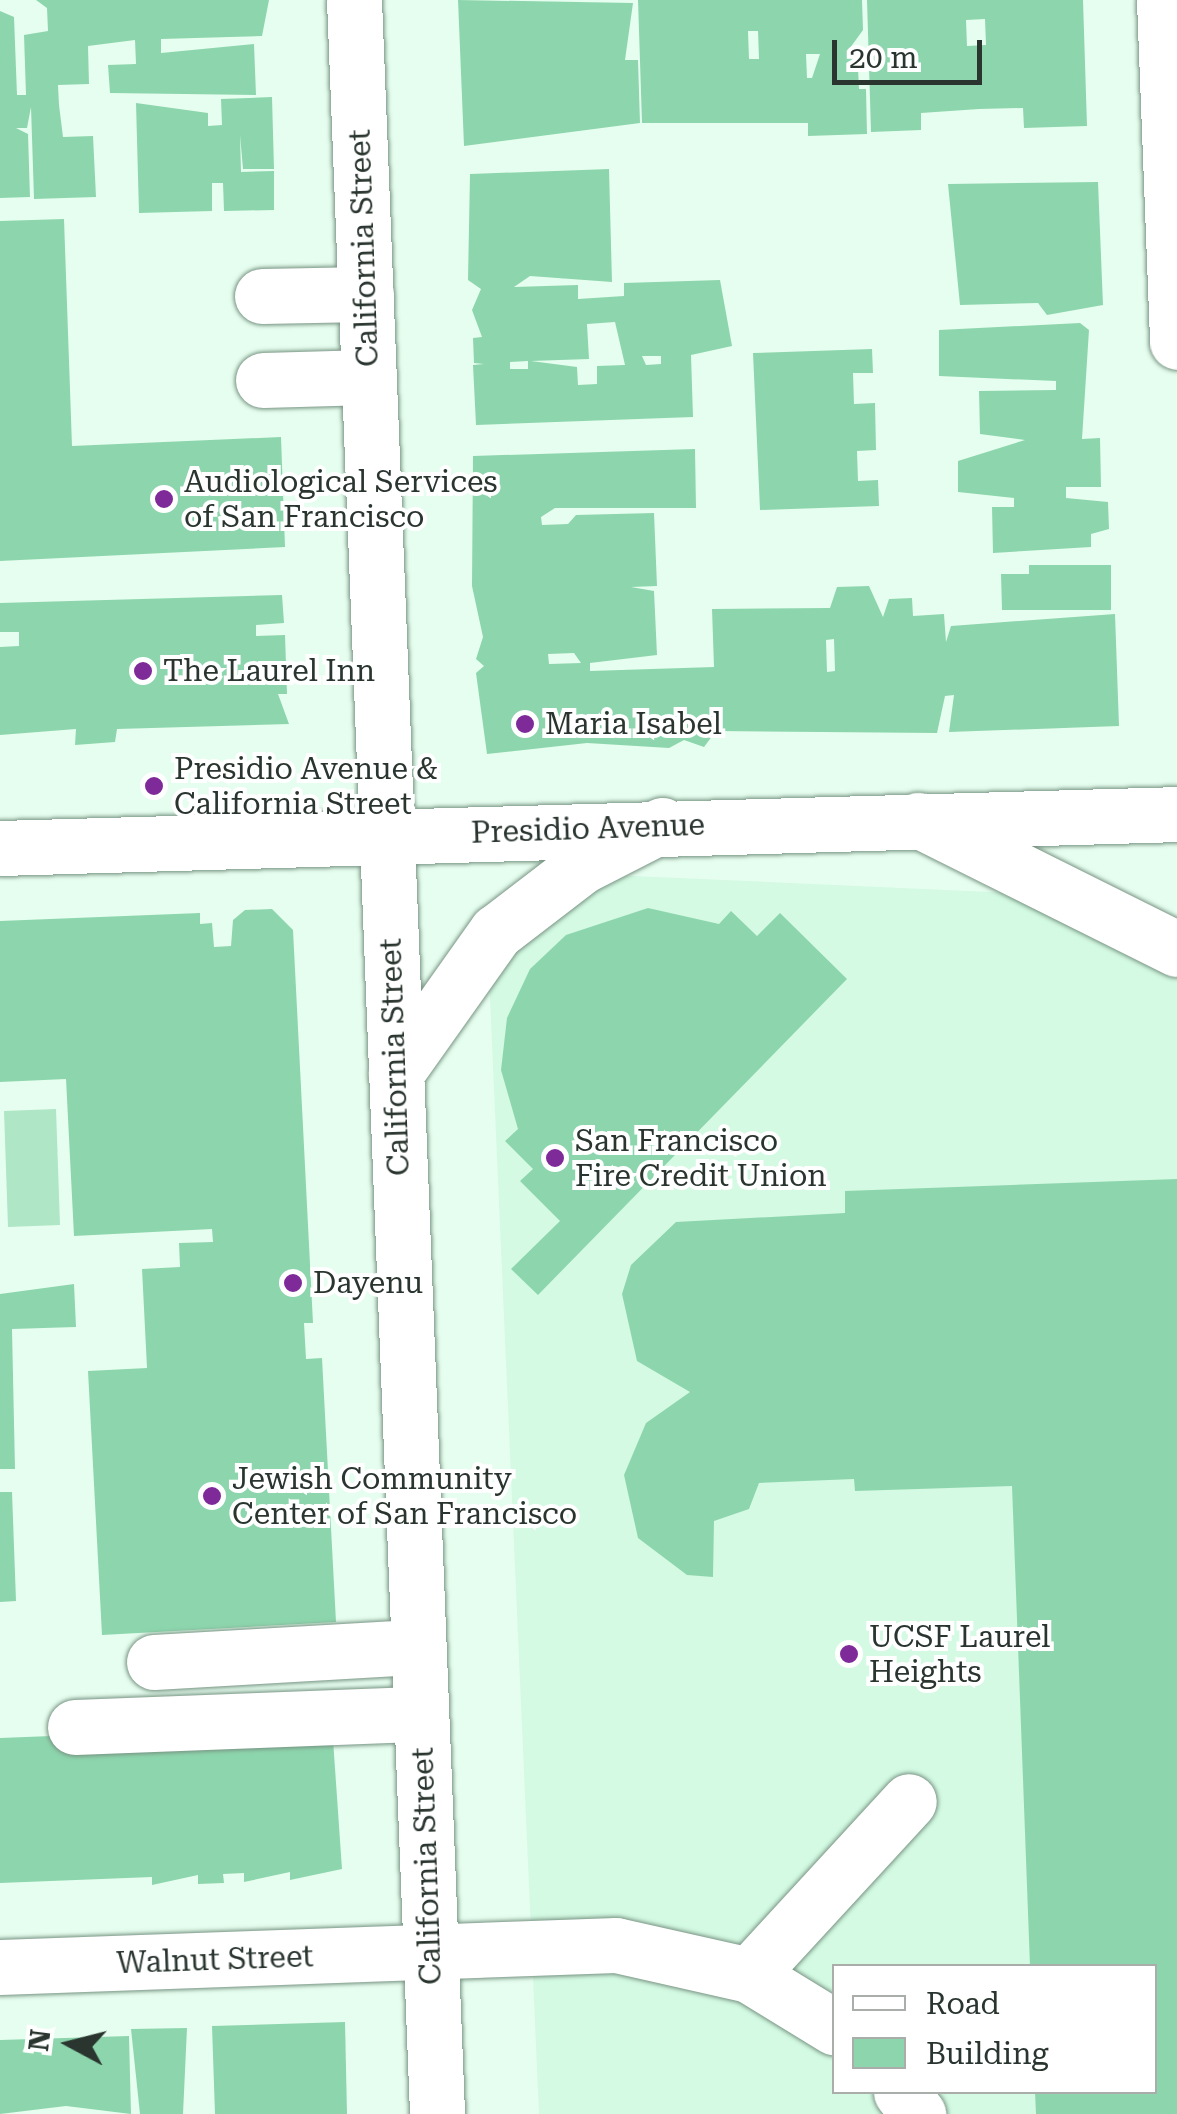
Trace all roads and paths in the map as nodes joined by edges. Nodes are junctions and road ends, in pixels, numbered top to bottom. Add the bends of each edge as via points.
1 (354, 0) edge
2 (1164, 0) edge
3 (366, 294) junction
4 (262, 296) dead end
5 (1177, 342) edge
6 (369, 378) junction
7 (263, 380) dead end
8 (1177, 814) edge
9 (918, 820) junction
10 (662, 826) junction
11 (387, 835) junction
12 (0, 848) edge
13 (1177, 949) edge
14 (396, 1073) junction
15 (418, 1647) junction
16 (154, 1662) dead end
17 (421, 1714) junction
18 (75, 1727) dead end
19 (909, 1801) dead end
20 (430, 1952) junction
21 (0, 1967) edge
22 (749, 1975) junction
23 (832, 2026) edge
24 (903, 2094) edge
25 (437, 2114) edge
26 (918, 2114) edge

1 - 3 main road, California Street
2 - 5 main road
3 - 4 main road
3 - 6 main road, California Street
6 - 7 main road
6 - 11 main road, California Street
8 - 9 main road, Presidio Avenue
9 - 10 main road, Presidio Avenue
9 - 13 main road
10 - 11 main road, Presidio Avenue
10 - 14 main road via 582,866 496,932
11 - 12 main road, Presidio Avenue
11 - 14 main road, California Street
14 - 15 main road, California Street
15 - 16 main road
15 - 17 main road, California Street
17 - 18 main road
17 - 20 main road, California Street
19 - 22 main road
20 - 21 main road, Walnut Street
20 - 22 main road, Walnut Street via 616,1945
20 - 25 main road, California Street
22 - 23 main road, Walnut Street
24 - 26 main road

